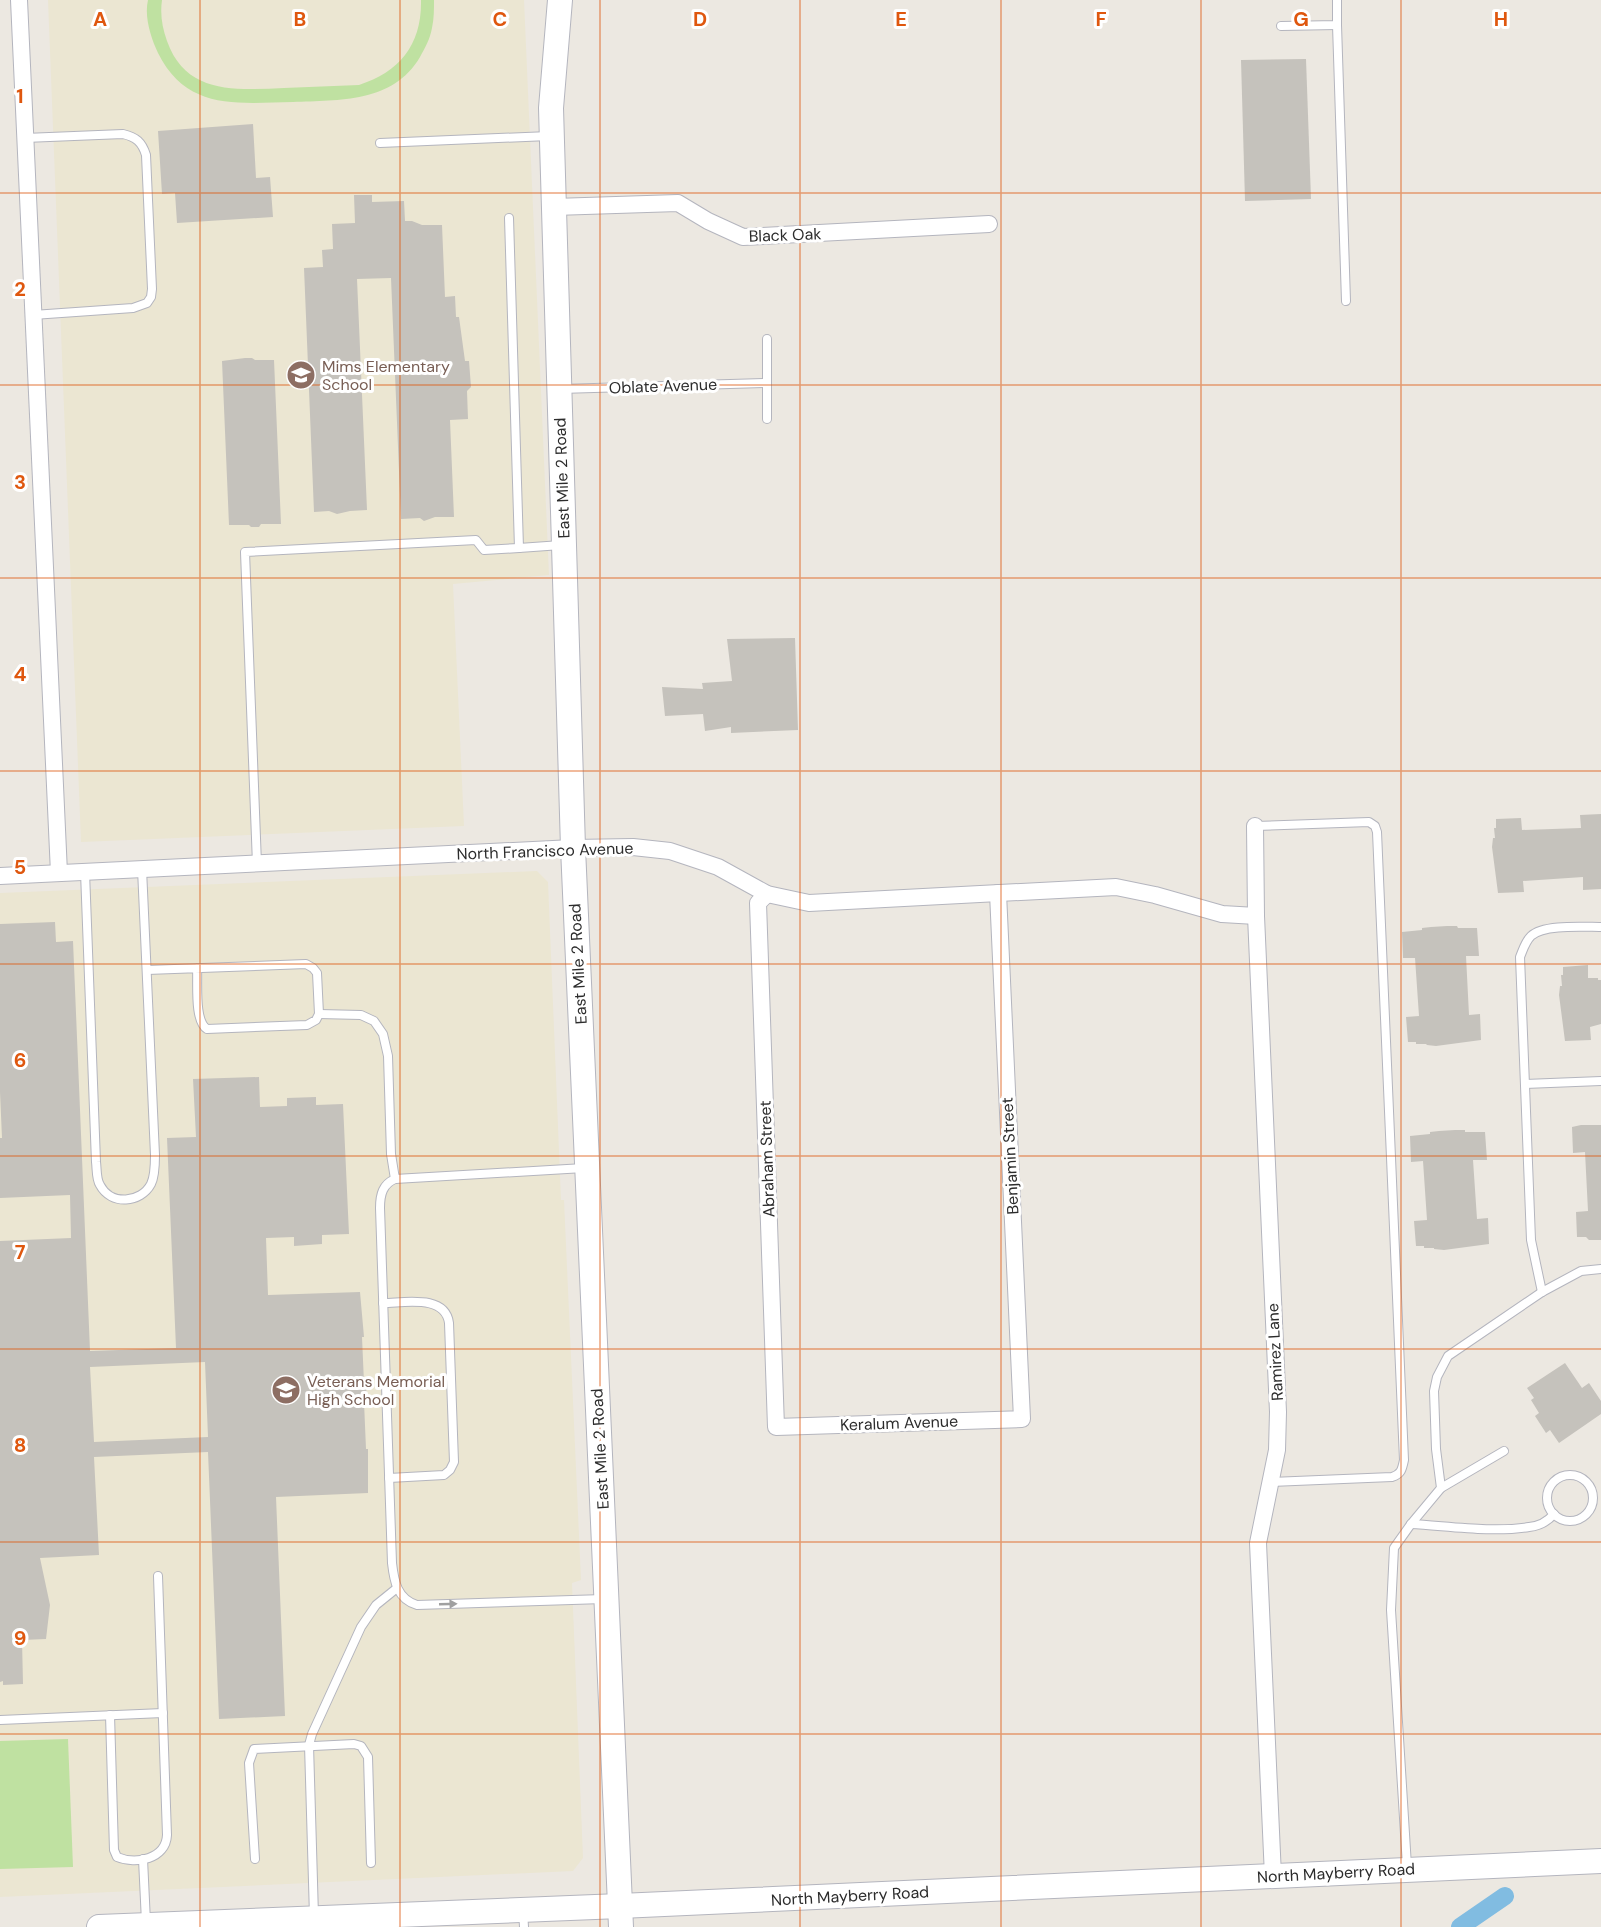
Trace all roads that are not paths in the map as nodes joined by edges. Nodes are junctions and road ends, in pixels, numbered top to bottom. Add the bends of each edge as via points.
1 (19, 0) edge
2 (560, 0) edge
3 (1336, 0) edge
4 (1337, 25) junction
5 (1281, 26) dead end
6 (552, 136) junction
7 (25, 138) junction
8 (380, 143) dead end
9 (554, 207) junction
10 (509, 218) dead end
11 (989, 224) dead end
12 (1347, 301) dead end
13 (32, 315) junction
14 (767, 339) dead end
15 (767, 383) junction
16 (560, 389) junction
17 (767, 419) dead end
18 (564, 545) junction
19 (519, 548) junction
20 (1255, 826) joint
21 (573, 848) junction
22 (257, 864) junction
23 (142, 869) junction
24 (85, 872) junction
25 (59, 873) junction
26 (0, 876) edge
27 (998, 892) junction
28 (767, 894) junction
29 (1256, 916) junction
30 (1601, 927) edge
31 (197, 968) junction
32 (147, 969) junction
33 (319, 1014) junction
34 (1601, 1081) edge
35 (1525, 1084) junction
36 (588, 1168) junction
37 (395, 1179) junction
38 (1601, 1269) edge
39 (1542, 1292) junction
40 (383, 1303) junction
41 (1022, 1419) joint
42 (776, 1427) joint
43 (1504, 1451) dead end
44 (389, 1478) junction
45 (1271, 1482) junction
46 (1441, 1488) junction
47 (1554, 1514) junction
48 (1411, 1524) junction
49 (158, 1576) dead end
50 (397, 1588) junction
51 (607, 1599) junction
52 (163, 1713) junction
53 (110, 1715) junction
54 (0, 1720) edge
55 (309, 1745) junction
56 (143, 1858) junction
57 (255, 1859) dead end
58 (1601, 1861) edge
59 (371, 1863) dead end
60 (1407, 1870) junction
61 (1273, 1876) junction
62 (621, 1917) edge
63 (314, 1918) junction
64 (523, 1919) edge
65 (238, 1924) edge
66 (146, 1925) junction
67 (99, 1927) edge

1 - 7 street
2 - 6 main road, East Mile 2 Road
3 - 4 lane
4 - 5 lane
4 - 12 lane
6 - 8 lane
6 - 9 main road, East Mile 2 Road
7 - 13 street
7 - 13 lane via 123,134 138,139 147,166 152,289 147,303 140,307
9 - 11 street, Black Oak via 678,203 743,237
9 - 16 main road, East Mile 2 Road
10 - 19 lane
13 - 25 street
14 - 15 lane
15 - 16 lane, Oblate Avenue
15 - 17 lane
16 - 18 main road, East Mile 2 Road
18 - 19 lane
18 - 21 main road, East Mile 2 Road
19 - 22 lane via 484,550 476,540 245,552
20 - 29 street, Ramirez Lane
20 - 45 lane via 1369,822 1377,832 1404,1460 1402,1470 1392,1477
21 - 22 street, North Francisco Avenue
21 - 28 street, North Francisco Avenue via 670,851 718,867
21 - 36 main road, East Mile 2 Road
22 - 23 street, North Francisco Avenue
23 - 24 street, North Francisco Avenue
23 - 32 lane
24 - 25 street, North Francisco Avenue
24 - 32 lane via 96,1162 99,1184 114,1197 125,1200 144,1193 154,1170
25 - 26 street, North Francisco Avenue
27 - 28 street, North Francisco Avenue via 809,903
27 - 29 street, North Francisco Avenue via 1116,887 1222,914
27 - 41 street, Benjamin Street
28 - 42 street, Abraham Street via 758,903
29 - 45 street, Ramirez Lane via 1278,1412
30 - 35 lane via 1545,929 1533,934 1525,944 1520,957
31 - 32 lane
31 - 33 lane via 310,965 317,973
31 - 33 lane via 199,1019 207,1029 307,1025
33 - 37 lane via 361,1015 374,1021 385,1039
34 - 35 lane
35 - 39 lane via 1531,1240
36 - 37 lane
36 - 51 main road, East Mile 2 Road
37 - 40 lane via 383,1188 380,1198
38 - 39 lane via 1581,1271
39 - 46 lane via 1448,1356 1442,1366 1434,1391
40 - 44 lane
40 - 44 lane via 434,1303 445,1310 449,1323 454,1462 444,1475
41 - 42 street, Keralum Avenue
43 - 46 lane
44 - 50 lane via 393,1580
45 - 61 street, Ramirez Lane via 1258,1543
46 - 48 lane
47 - 47 lane via 1569,1521 1584,1517 1594,1495 1587,1481 1574,1475 1554,1482 1548,1502
47 - 48 lane via 1530,1527
48 - 60 lane via 1394,1548 1391,1610
49 - 52 lane
50 -> 51 lane via 409,1603 417,1605
50 - 55 lane via 376,1605 361,1627 314,1726
51 - 62 main road, East Mile 2 Road
52 - 53 lane
52 - 56 lane via 167,1843 160,1853
53 - 54 lane
53 - 56 lane via 114,1850 123,1859
55 - 57 lane via 261,1747 251,1753
55 - 59 lane via 354,1743 368,1756
55 - 63 lane
56 - 66 lane
58 - 60 main road, North Mayberry Road
60 - 61 main road, North Mayberry Road
61 - 62 main road, North Mayberry Road
62 - 64 main road, North Mayberry Road
63 - 64 main road, North Mayberry Road
63 - 65 main road, North Mayberry Road
65 - 66 main road, North Mayberry Road
66 - 67 main road, North Mayberry Road

